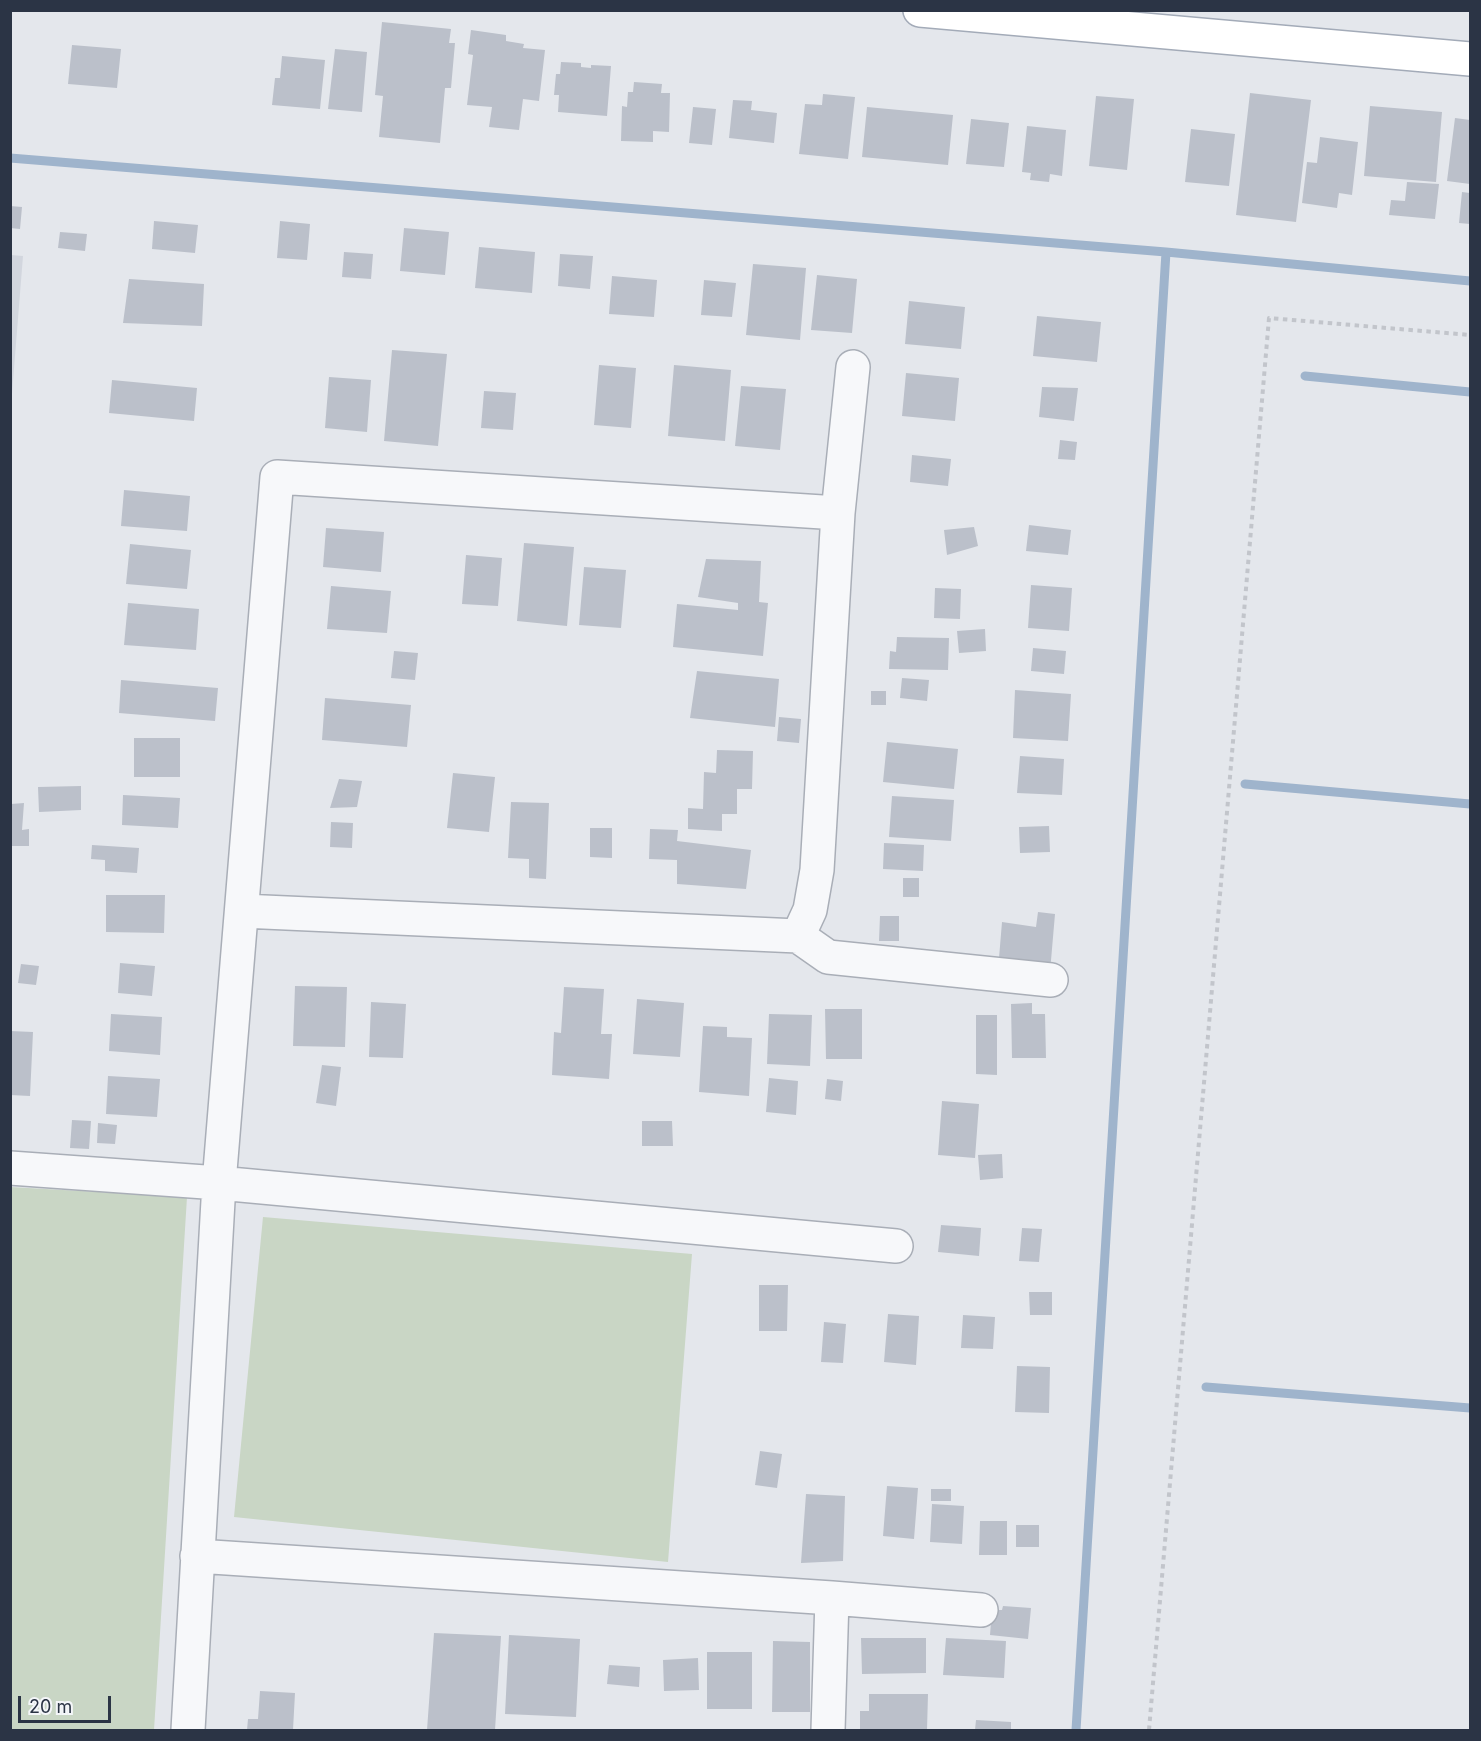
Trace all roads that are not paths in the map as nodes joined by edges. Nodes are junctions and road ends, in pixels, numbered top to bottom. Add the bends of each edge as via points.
1 (920, 10) edge
2 (1470, 59) edge
3 (853, 368) dead end
4 (838, 513) junction
5 (242, 911) junction
6 (798, 936) junction
7 (1051, 980) dead end
8 (10, 1168) edge
9 (219, 1183) junction
10 (896, 1246) dead end
11 (197, 1556) junction
12 (832, 1598) junction
13 (981, 1610) dead end
14 (188, 1731) edge
15 (828, 1731) edge

1 - 2 main road
3 - 4 street
4 - 5 street via 277,477
4 - 6 street via 817,870 810,910
5 - 6 street
5 - 9 street
6 - 7 street via 828,957
8 - 9 street
9 - 10 street
9 - 11 street
11 - 12 street
11 - 14 street
12 - 13 street
12 - 15 street

